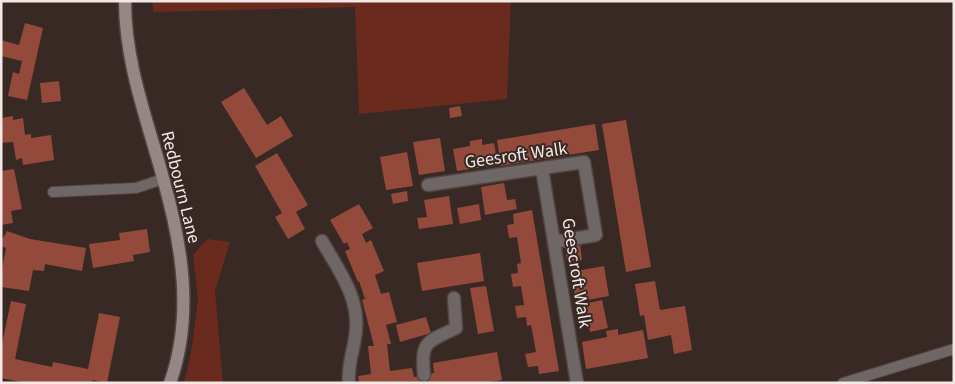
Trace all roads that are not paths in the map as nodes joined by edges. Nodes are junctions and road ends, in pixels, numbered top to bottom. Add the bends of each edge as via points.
1 (125, 1) edge
2 (542, 169) junction
3 (163, 179) junction
4 (428, 185) dead end
5 (53, 192) dead end
6 (322, 240) dead end
7 (555, 242) junction
8 (454, 298) dead end
9 (954, 349) edge
10 (424, 375) dead end
11 (170, 383) edge
12 (349, 383) edge
13 (577, 383) edge
14 (843, 383) edge

1 - 3 main road, Redbourn Lane via 129,56
2 - 4 street, Geesroft Walk
2 - 7 street, Geescroft Walk
2 - 7 street, Geesroft Walk via 584,162 596,235
3 - 5 lane via 136,188
3 - 11 main road, Redbourn Lane via 184,279 183,314
6 - 12 street via 346,283 355,308 356,331
7 - 13 street, Geescroft Walk
8 - 10 street via 456,328 430,341 425,347
9 - 14 lane

